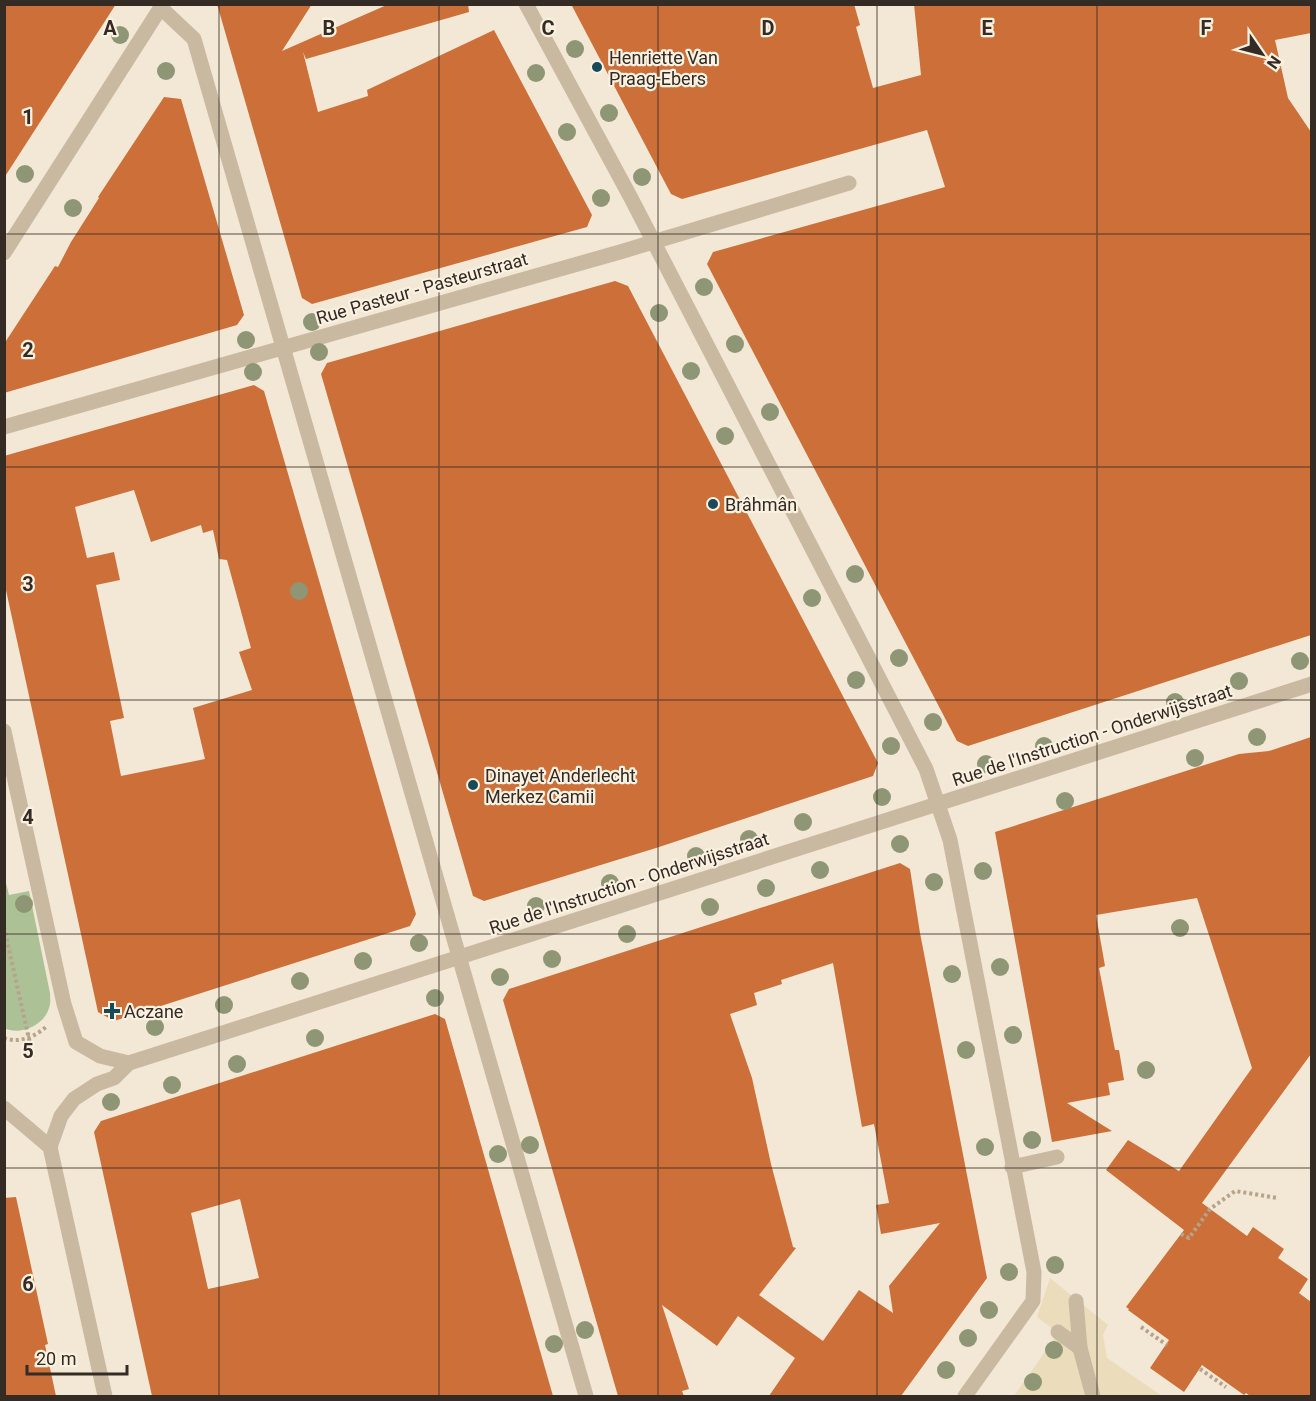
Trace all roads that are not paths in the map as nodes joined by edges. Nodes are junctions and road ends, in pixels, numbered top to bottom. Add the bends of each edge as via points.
1 (526, 4) edge
2 (162, 6) edge
3 (849, 183) dead end
4 (654, 242) junction
5 (4, 253) edge
6 (283, 348) junction
7 (4, 427) edge
8 (1311, 684) edge
9 (4, 731) edge
10 (939, 804) junction
11 (460, 958) junction
12 (129, 1063) junction
13 (4, 1108) edge
14 (50, 1147) junction
15 (1057, 1157) dead end
16 (1012, 1167) junction
17 (1076, 1301) dead end
18 (1058, 1332) dead end
19 (1080, 1348) junction
20 (105, 1396) edge
21 (586, 1396) edge
22 (965, 1396) edge
23 (1093, 1396) edge

1 - 4 street
2 - 5 street
2 - 6 street via 194,39
3 - 4 street, Rue Pasteur - Pasteurstraat
4 - 6 street, Rue Pasteur - Pasteurstraat
4 - 10 street via 920,758
6 - 7 street, Rue Pasteur - Pasteurstraat
6 - 11 street
8 - 10 street, Rue de l'Instruction - Onderwijsstraat
9 - 12 street via 64,1004 76,1042 100,1056
10 - 11 street, Rue de l'Instruction - Onderwijsstraat
10 - 16 street via 950,840
11 - 12 street, Rue de l'Instruction - Onderwijsstraat
11 - 21 street
12 - 14 street, Rue de l'Instruction - Onderwijsstraat via 114,1078 74,1099 61,1116
13 - 14 street
14 - 20 street
15 - 16 street
16 - 22 street via 1034,1272 1033,1302
17 - 19 street
18 - 19 street
19 - 23 street

